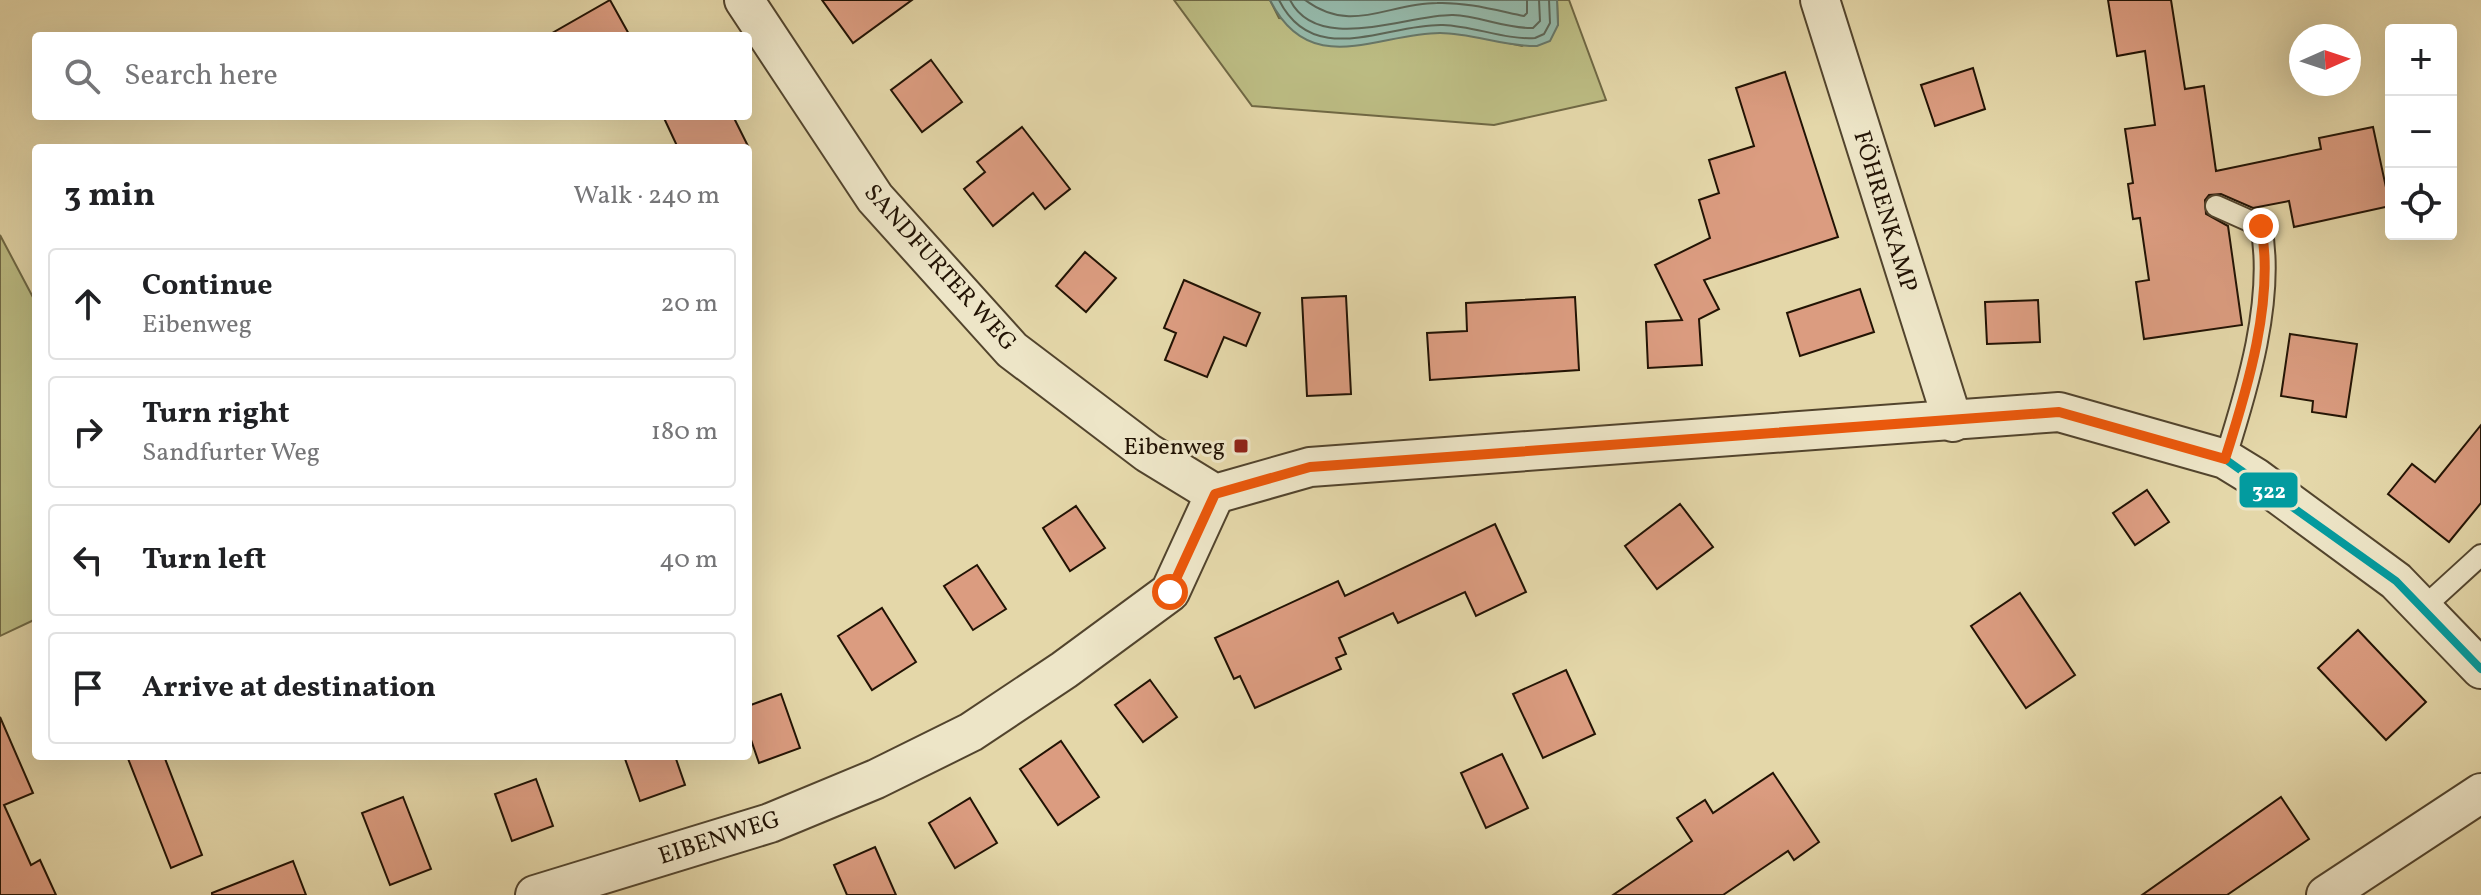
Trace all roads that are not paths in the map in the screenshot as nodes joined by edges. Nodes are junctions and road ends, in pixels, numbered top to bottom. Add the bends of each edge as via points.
1 (1820, 0) edge
2 (753, 6) edge
3 (2216, 206) dead end
4 (1953, 422) junction
5 (2225, 459) junction
6 (1215, 494) junction
7 (2481, 555) edge
8 (2424, 607) junction
9 (2481, 669) edge
10 (2481, 793) edge
11 (535, 895) edge
12 (2326, 895) edge

1 - 4 street, FÖHRENKAMP
2 - 6 street, SANDFURTER WEG via 875,198 1012,350 1148,453
3 - 5 lane via 2261,226 2267,258 2249,384
4 - 5 street via 2059,412
4 - 6 street via 1310,467
5 - 8 street via 2396,581
6 - 11 street, EIBENWEG via 1170,592 971,732 770,823
7 - 8 lane
8 - 9 street
10 - 12 street

